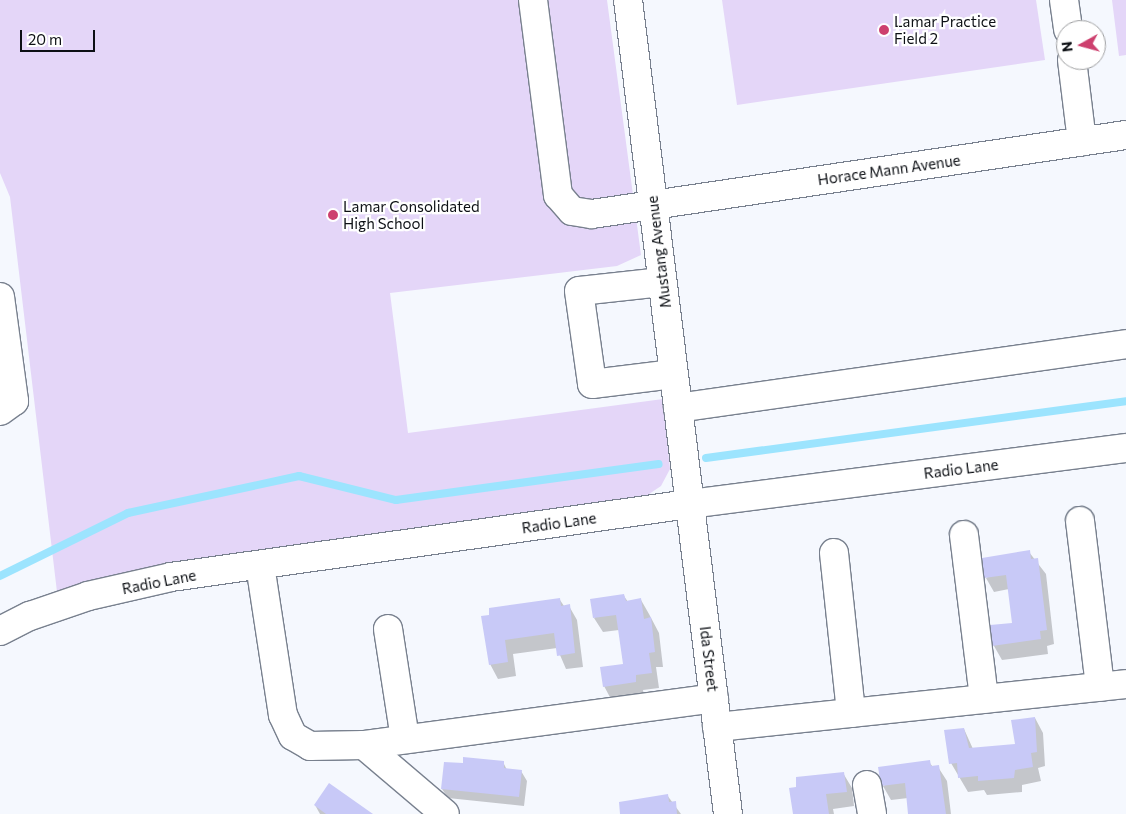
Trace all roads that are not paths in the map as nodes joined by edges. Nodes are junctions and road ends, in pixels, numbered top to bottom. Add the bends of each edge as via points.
1 (532, 0) edge
2 (628, 0) edge
3 (1064, 0) edge
4 (1067, 20) edge
5 (1073, 70) edge
6 (1126, 135) edge
7 (1082, 142) junction
8 (653, 205) junction
9 (662, 282) junction
10 (0, 298) edge
11 (1126, 344) edge
12 (673, 374) junction
13 (678, 408) junction
14 (0, 412) edge
15 (1126, 448) edge
16 (689, 504) junction
17 (1080, 521) dead end
18 (964, 535) dead end
19 (834, 553) dead end
20 (260, 565) junction
21 (388, 629) dead end
22 (0, 630) edge
23 (1113, 686) edge
24 (714, 698) junction
25 (984, 699) junction
26 (851, 713) junction
27 (717, 727) junction
28 (405, 739) junction
29 (364, 745) junction
30 (867, 785) dead end
31 (445, 814) edge
32 (728, 814) edge
33 (872, 814) edge

1 - 8 street, Horace Mann Avenue via 558,196 572,212 592,214
2 - 8 street, Mustang Avenue
3 - 4 street
5 - 7 street
6 - 7 street, Horace Mann Avenue
7 - 8 street, Horace Mann Avenue
8 - 9 street, Mustang Avenue
9 - 12 street, Mustang Avenue
9 - 12 street via 579,291 592,384
10 - 14 street via 14,401
11 - 13 street
12 - 13 street, Mustang Avenue
13 - 16 street, Mustang Avenue
15 - 16 street, Radio Lane
16 - 20 street, Radio Lane
16 - 24 street, Ida Street
17 - 23 street
18 - 25 street
19 - 26 street
20 - 22 street, Radio Lane via 171,578 88,596
20 - 29 street via 283,715 293,736 310,746
21 - 28 street
23 - 25 street
24 - 27 street, Ida Street
24 - 28 street
25 - 26 street
26 - 27 street
27 - 32 street, Ida Street
28 - 29 street
29 - 31 street
30 - 33 street

